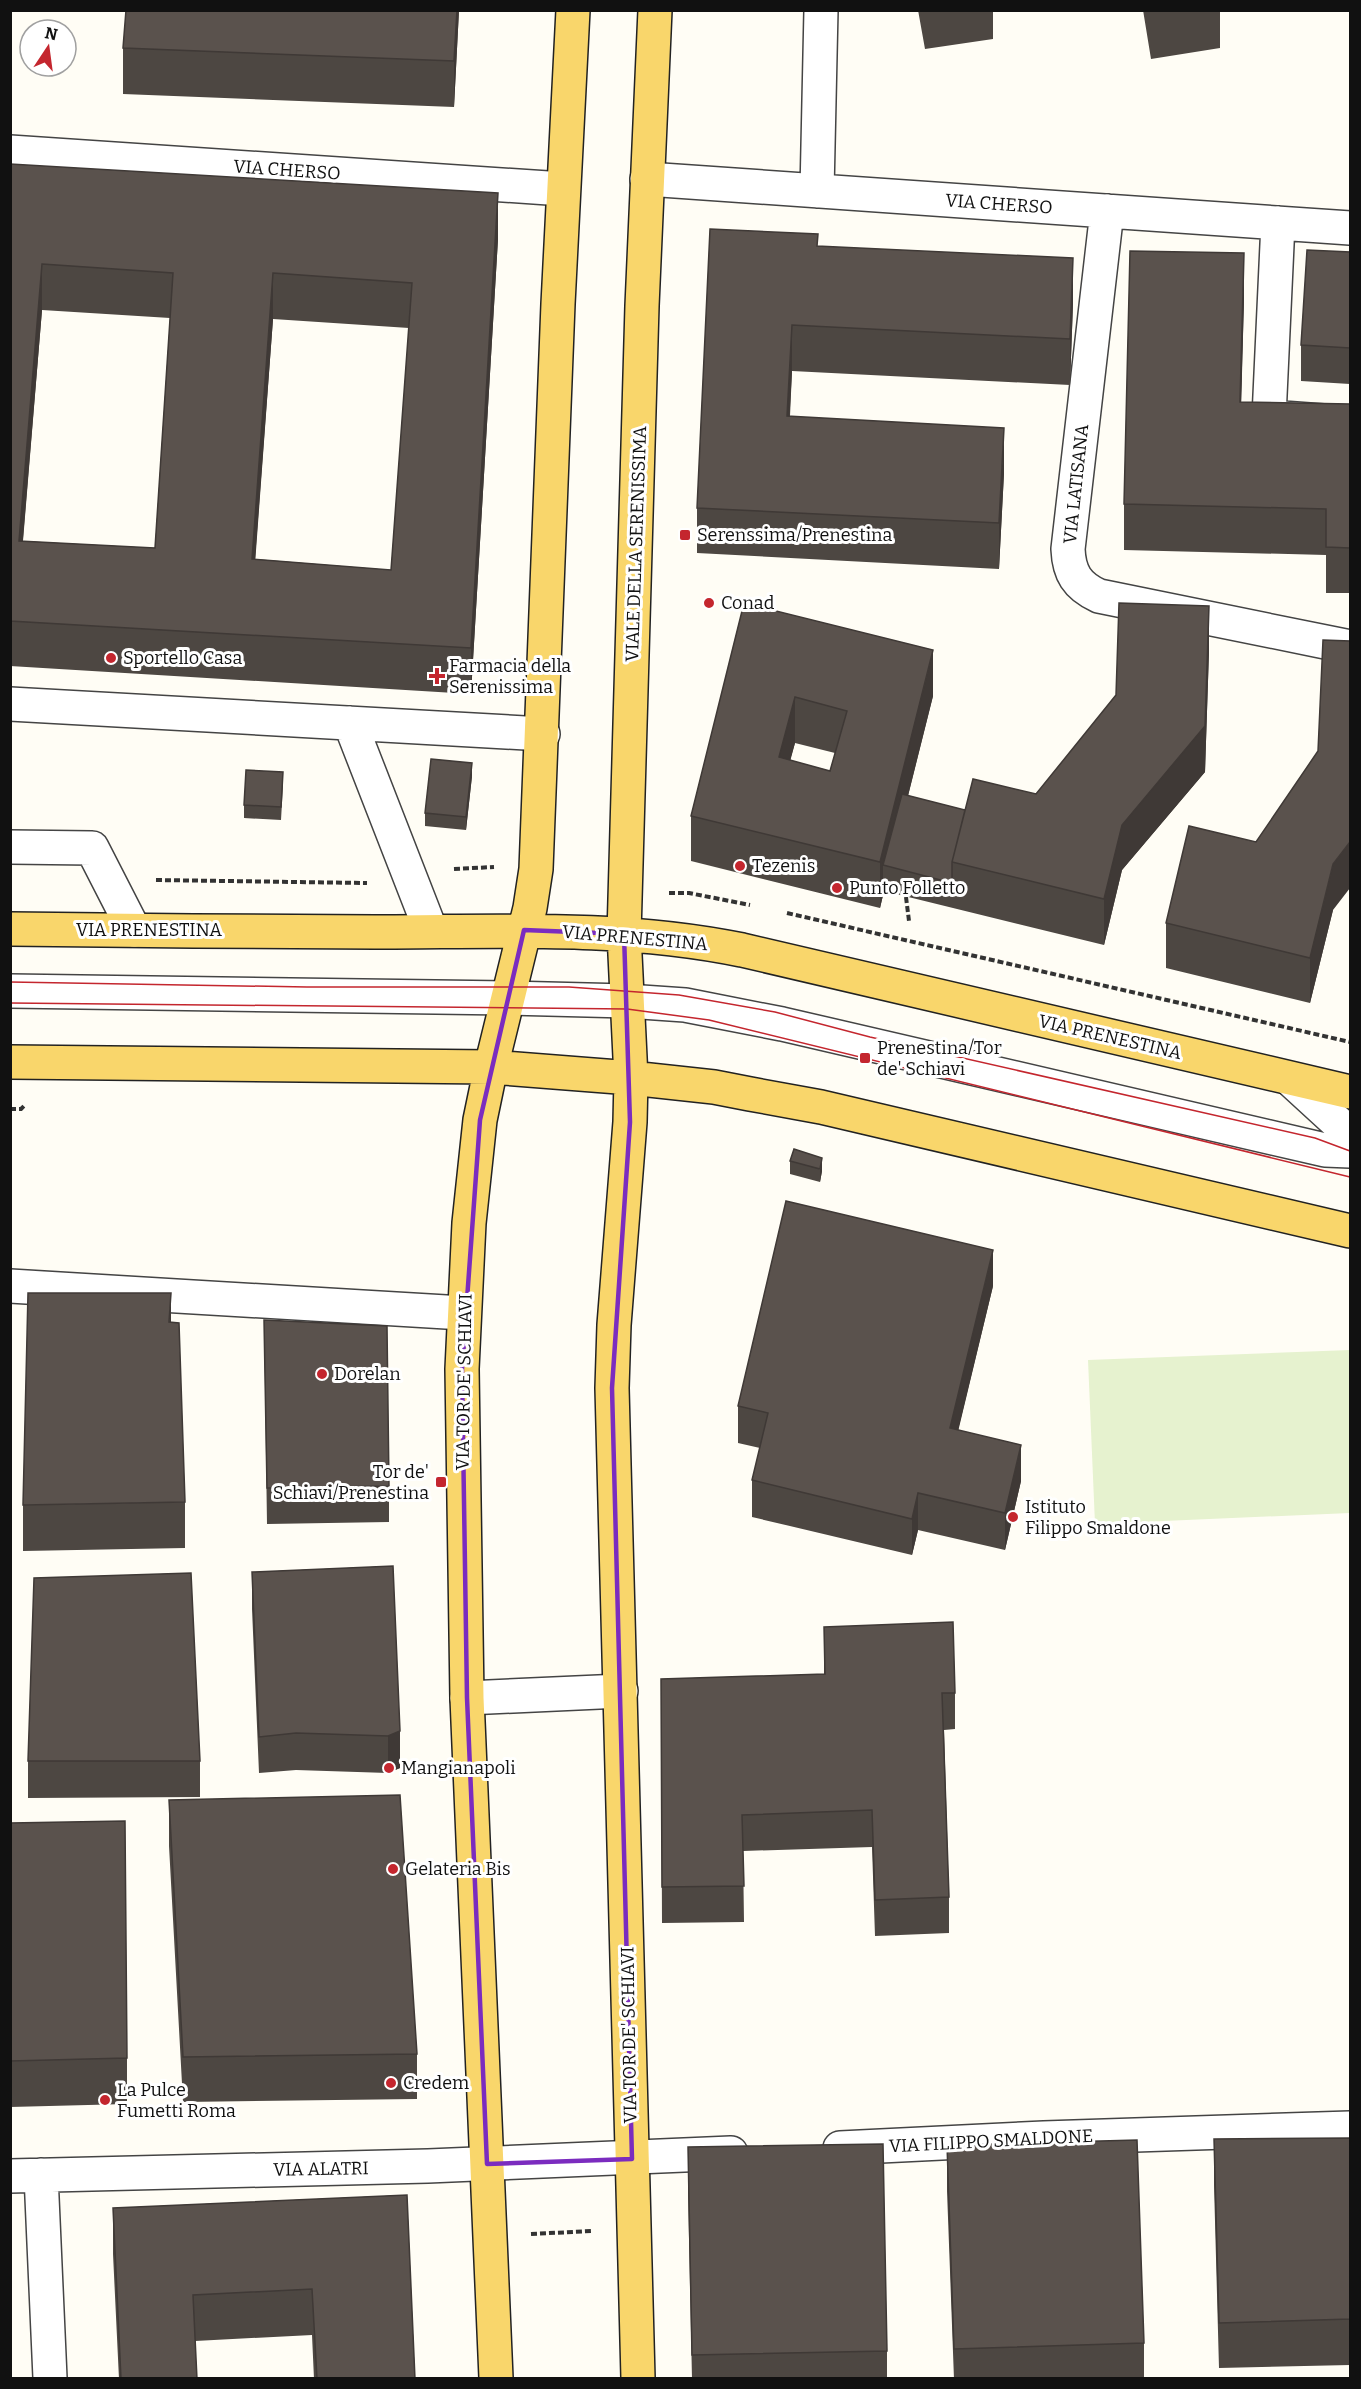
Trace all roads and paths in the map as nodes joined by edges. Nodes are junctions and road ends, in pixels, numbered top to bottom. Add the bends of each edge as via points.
1 (573, 10) edge
2 (655, 10) edge
3 (821, 10) edge
4 (10, 152) edge
5 (647, 179) junction
6 (563, 189) junction
7 (817, 191) junction
8 (1107, 211) junction
9 (1278, 223) junction
10 (1350, 228) edge
11 (1350, 423) edge
12 (1350, 647) edge
13 (10, 704) edge
14 (350, 723) junction
15 (543, 734) junction
16 (10, 847) edge
17 (498, 867) dead end
18 (447, 870) dead end
19 (174, 880) dead end
20 (368, 883) dead end
21 (689, 893) dead end
22 (906, 897) dead end
23 (758, 907) dead end
24 (782, 912) dead end
25 (909, 921) dead end
26 (10, 929) edge
27 (134, 930) junction
28 (524, 930) junction
29 (430, 931) junction
30 (624, 934) junction
31 (10, 991) edge
32 (508, 998) junction
33 (627, 1001) junction
34 (1350, 1042) edge
35 (10, 1062) edge
36 (490, 1067) junction
37 (631, 1078) junction
38 (1290, 1079) junction
39 (1350, 1092) edge
40 (10, 1109) edge
41 (21, 1109) dead end
42 (1350, 1134) edge
43 (1350, 1151) edge
44 (1350, 1231) edge
45 (10, 1286) edge
46 (463, 1313) junction
47 (621, 1691) junction
48 (467, 1698) junction
49 (1350, 2128) edge
50 (811, 2149) edge
51 (764, 2152) edge
52 (632, 2159) junction
53 (487, 2164) junction
54 (26, 2175) edge
55 (596, 2231) dead end
56 (520, 2234) dead end
57 (50, 2379) edge
58 (496, 2379) edge
59 (638, 2379) edge

1 - 6 main road
2 - 5 main road, VIALE DELLA SERENISSIMA
3 - 7 street
4 - 6 street, VIA CHERSO
5 - 7 street, VIA CHERSO
5 - 30 main road, VIALE DELLA SERENISSIMA
6 - 15 main road
7 - 8 street, VIA CHERSO
8 - 9 street, VIA CHERSO
8 - 12 street, VIA LATISANA via 1068,549 1072,575 1083,588 1099,596
9 - 10 street, VIA CHERSO
9 - 11 street via 1269,417
13 - 14 street
14 - 15 street
14 - 29 street
15 - 28 main road via 534,889
16 - 27 street via 92,848
17 - 18 path
19 - 20 path
21 - 23 path
22 - 25 path
24 - 34 path
26 - 27 main road, VIA PRENESTINA
27 - 29 main road, VIA PRENESTINA
28 - 29 main road, VIA PRENESTINA
28 - 30 main road, VIA PRENESTINA
28 - 32 main road
30 - 33 main road, VIALE DELLA SERENISSIMA
30 - 38 main road, VIA PRENESTINA via 742,950
31 - 32 street
32 - 33 street
32 - 36 main road
33 - 37 main road, VIALE DELLA SERENISSIMA
33 - 43 street via 708,1008 1325,1150
35 - 36 main road
36 - 37 main road
36 - 46 main road, VIA TOR DE' SCHIAVI via 480,1120
37 - 44 main road via 714,1087 821,1107
37 - 47 main road, VIA TOR DE' SCHIAVI via 612,1388
38 - 39 main road, VIA PRENESTINA
38 - 42 street
40 - 41 path
45 - 46 street
46 - 48 main road, VIA TOR DE' SCHIAVI
47 - 48 street
47 - 52 main road, VIA TOR DE' SCHIAVI
48 - 53 main road, VIA TOR DE' SCHIAVI
49 - 50 street, VIA FILIPPO SMALDONE
51 - 52 street
52 - 53 street, VIA ALATRI
52 - 59 main road, VIA TOR DE' SCHIAVI
53 - 54 street, VIA ALATRI
53 - 58 main road, VIA TOR DE' SCHIAVI
54 - 57 street
55 - 56 path

